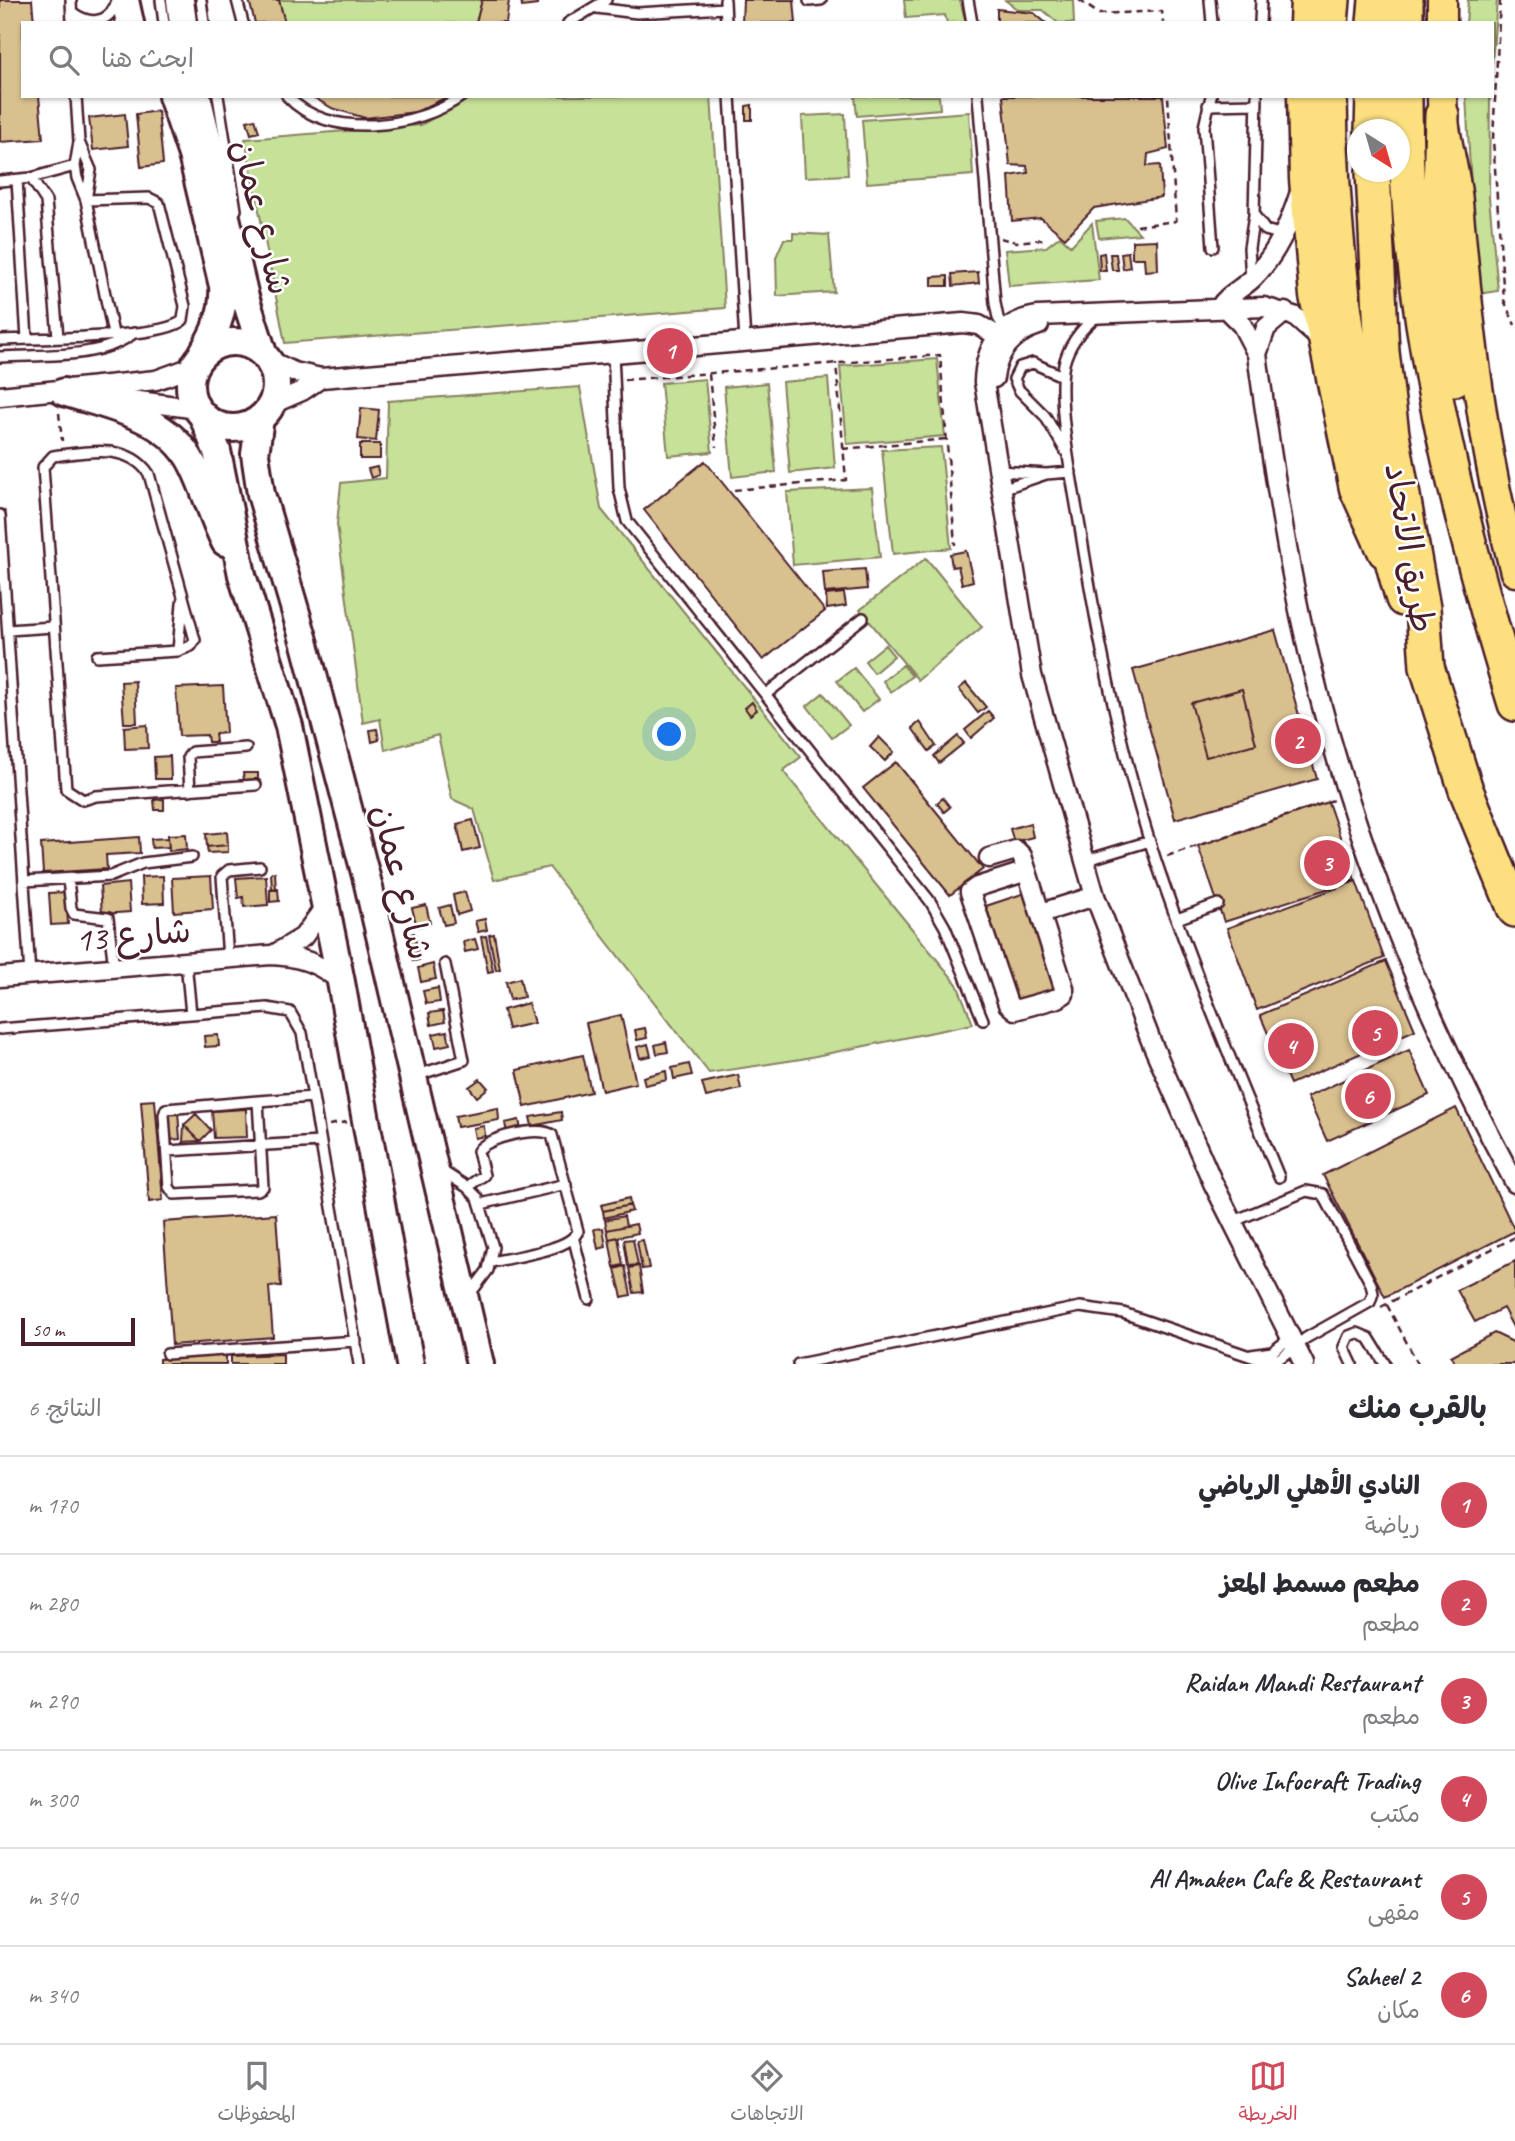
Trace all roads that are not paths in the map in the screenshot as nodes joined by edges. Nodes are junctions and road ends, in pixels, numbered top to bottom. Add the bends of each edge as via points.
1 (71, 0) edge
2 (117, 0) edge
3 (125, 0) edge
4 (160, 0) edge
5 (180, 0) edge
6 (201, 0) edge
7 (237, 0) edge
8 (606, 0) edge
9 (821, 0) edge
10 (968, 0) edge
11 (1210, 0) edge
12 (1261, 0) edge
13 (1305, 0) edge
14 (1333, 0) edge
15 (1376, 0) edge
16 (1406, 0) edge
17 (1442, 0) edge
18 (809, 1) edge
19 (725, 4) edge
20 (597, 8) junction
21 (72, 12) junction
22 (72, 21) edge
23 (84, 21) edge
24 (95, 21) edge
25 (130, 21) edge
26 (164, 21) edge
27 (183, 21) edge
28 (204, 21) edge
29 (242, 21) edge
30 (572, 21) edge
31 (972, 21) edge
32 (1212, 21) edge
33 (1260, 21) edge
34 (1304, 21) edge
35 (1331, 21) edge
36 (1374, 21) edge
37 (1406, 21) edge
38 (1442, 21) edge
39 (76, 98) edge
40 (173, 98) edge
41 (180, 98) edge
42 (197, 98) edge
43 (218, 98) edge
44 (290, 98) edge
45 (458, 98) edge
46 (730, 98) edge
47 (978, 98) edge
48 (1303, 98) edge
49 (1330, 98) edge
50 (1373, 98) edge
51 (1405, 98) edge
52 (1210, 100) edge
53 (1257, 100) edge
54 (1442, 106) edge
55 (1373, 119) edge
56 (185, 132) junction
57 (79, 142) junction
58 (75, 166) junction
59 (31, 178) junction
60 (1304, 179) junction
61 (17, 180) junction
62 (0, 181) edge
63 (1374, 182) edge
64 (86, 200) junction
65 (1254, 215) junction
66 (1283, 235) junction
67 (232, 243) junction
68 (1213, 247) dead end
69 (1251, 280) junction
70 (1224, 309) junction
71 (1284, 312) junction
72 (1100, 314) junction
73 (1080, 316) junction
74 (1002, 332) junction
75 (134, 333) junction
76 (113, 334) junction
77 (58, 337) junction
78 (27, 339) junction
79 (0, 340) edge
80 (745, 341) junction
81 (1323, 342) junction
82 (613, 353) junction
83 (1256, 354) junction
84 (0, 357) edge
85 (266, 357) junction
86 (198, 361) junction
87 (1062, 376) junction
88 (321, 378) junction
89 (61, 392) junction
90 (0, 396) edge
91 (266, 411) junction
92 (200, 412) junction
93 (993, 427) junction
94 (1069, 456) junction
95 (1071, 472) junction
96 (1046, 474) junction
97 (1001, 480) junction
98 (1457, 483) junction
99 (0, 515) edge
100 (1394, 570) junction
101 (1515, 572) edge
102 (242, 575) junction
103 (183, 597) junction
104 (863, 618) dead end
105 (53, 628) junction
106 (8, 630) junction
107 (178, 651) junction
108 (97, 656) dead end
109 (1427, 667) junction
110 (766, 694) junction
111 (1515, 704) edge
112 (246, 748) dead end
113 (257, 785) dead end
114 (190, 790) junction
115 (1150, 841) junction
116 (192, 857) dead end
117 (989, 859) dead end
118 (1084, 861) junction
119 (260, 867) dead end
120 (1027, 872) junction
121 (68, 879) junction
122 (24, 881) junction
123 (1095, 896) junction
124 (1218, 904) dead end
125 (324, 908) junction
126 (1515, 910) edge
127 (1041, 913) junction
128 (1177, 919) junction
129 (271, 955) junction
130 (228, 958) junction
131 (186, 962) junction
132 (445, 964) dead end
133 (114, 968) junction
134 (30, 975) junction
135 (0, 978) edge
136 (341, 982) junction
137 (191, 1014) junction
138 (984, 1020) dead end
139 (0, 1029) edge
140 (413, 1076) junction
141 (313, 1097) junction
142 (258, 1101) junction
143 (320, 1142) junction
144 (262, 1145) junction
145 (167, 1151) junction
146 (434, 1166) junction
147 (1279, 1177) dead end
148 (1515, 1183) edge
149 (566, 1184) junction
150 (467, 1187) junction
151 (481, 1204) junction
152 (1231, 1222) junction
153 (574, 1240) junction
154 (491, 1262) junction
155 (467, 1298) junction
156 (589, 1299) dead end
157 (356, 1341) junction
158 (1292, 1343) junction
159 (167, 1354) dead end
160 (359, 1364) edge
161 (410, 1364) edge
162 (480, 1364) edge
163 (798, 1364) edge
164 (1304, 1364) edge
165 (1352, 1364) edge
166 (1385, 1364) edge

1 - 21 lane
2 - 24 lane via 108,14
3 - 25 street
4 - 26 lane
5 - 27 street
6 - 28 lane
7 - 29 lane
8 - 20 lane
9 - 18 lane
10 - 31 lane
11 - 32 lane
12 - 33 lane
13 - 34 main road
14 - 35 highway
15 - 36 highway
16 - 37 highway
17 - 38 main road
19 - 20 lane via 625,13
20 - 30 lane
21 - 22 lane
21 - 23 lane
39 - 57 lane
40 - 56 street, شارع عمان
41 - 56 lane
42 - 67 street, شارع عمان
43 - 67 lane via 236,206
44 - 45 lane via 313,114 359,125 409,120
46 - 80 lane
47 - 74 lane via 996,311
48 - 60 main road
49 - 100 highway via 1331,176 1345,321
50 - 55 highway
51 - 98 highway, طريق الاتحاد via 1417,285
52 - 53 lane
52 - 68 lane via 1204,127
53 - 65 lane
54 - 98 highway via 1438,234 1455,395
54 - 101 main road via 1456,179 1480,417
56 - 86 street, شارع عمان via 225,303
57 - 58 lane
57 - 64 lane via 91,170
58 - 59 lane
58 - 64 lane
59 - 61 lane
59 - 77 lane via 46,201
60 - 66 street
60 - 81 main road via 1308,250
61 - 62 lane
61 - 78 lane
63 - 109 highway, طريق الاتحاد via 1382,352 1423,608
64 - 75 lane via 149,198 161,207 185,316 171,328
64 - 76 lane
65 - 66 lane via 1265,230
65 - 69 lane via 1249,247
66 - 69 street
67 - 85 street, شارع عمان via 247,307
69 - 70 street
70 - 71 street via 1264,307
70 - 72 street
70 - 83 street via 1242,325
71 - 81 street via 1303,322
71 - 83 street via 1266,328
72 - 73 street
72 - 87 lane via 1074,341
73 - 74 street via 1027,318
73 - 93 street via 1032,327 1008,344 995,372
74 - 80 street via 963,323
74 - 93 street via 990,348 985,370
75 - 76 lane
75 - 84 lane via 101,349
76 - 77 lane
77 - 78 lane
78 - 79 lane
80 - 82 street
81 - 100 main road via 1354,489 1373,536
82 - 88 street
82 - 110 lane via 619,488 627,521
83 - 148 street via 1300,617 1350,795 1394,924 1436,1024
85 - 86 street via 243,343 231,342 210,349
85 - 88 street via 294,372
85 - 91 street via 276,382
86 - 89 street via 156,380
86 - 92 street via 191,393
87 - 94 lane
87 - 94 lane via 1033,363 1020,367 1014,379 1018,390 1045,416
88 - 91 street
89 - 90 street
89 - 92 street
89 - 102 street via 141,417 173,438 190,460
91 - 92 street via 241,427 210,421
91 - 140 street, شارع عمان via 255,454 261,494 330,738
92 - 102 street via 221,467
93 - 97 street
94 - 95 lane
95 - 96 lane
95 - 115 lane via 1101,656
96 - 97 lane
96 - 97 lane
97 - 118 street via 1032,675
98 - 111 highway, طريق الاتحاد
99 - 106 lane
100 - 109 highway
102 - 125 street via 289,726
103 - 105 lane via 144,467 131,456 116,452 48,458 43,467
103 - 107 lane
103 - 107 lane via 195,640
104 - 110 lane
105 - 106 lane
105 - 114 lane via 64,783 71,794 83,800
106 - 122 lane
107 - 108 lane
109 - 126 highway, طريق الاتحاد via 1466,790
110 - 138 lane via 930,901
112 - 114 lane via 192,752 188,757
113 - 114 lane
115 - 118 lane
115 - 128 lane
116 - 121 lane via 143,863 116,875
117 - 120 street via 1016,850
118 - 123 street
119 - 130 lane via 229,870 222,876
120 - 127 street
120 - 127 street via 970,892 1008,1004 1015,1010 1058,998 1065,991
121 - 122 lane
121 - 133 lane via 74,914 108,918
122 - 134 lane
123 - 127 street
123 - 152 street via 1151,1041
124 - 128 lane
125 - 129 street, شارع 13 via 303,937
125 - 136 street
128 - 147 lane
129 - 130 street, شارع 13
129 - 136 street, شارع 13 via 314,963
130 - 131 street, شارع 13
131 - 133 street, شارع 13
131 - 137 lane
132 - 140 lane via 464,1060
133 - 134 street, شارع 13
134 - 135 street, شارع 13
136 - 161 street
137 - 139 lane
137 - 141 lane via 267,1008 290,1012 302,1033
140 - 146 street, شارع عمان
141 - 142 lane
141 - 143 lane
142 - 144 lane
142 - 145 lane via 169,1106 164,1115
143 - 144 lane
143 - 157 lane
144 - 145 lane
144 - 145 lane via 261,1189 180,1196 169,1187
146 - 150 lane
146 - 155 street, شارع عمان
149 - 150 lane via 555,1140 541,1129 482,1144 478,1151 484,1175
149 - 151 lane
149 - 153 lane via 578,1231
150 - 151 lane
151 - 154 lane via 493,1247
152 - 158 street
152 - 158 lane via 1306,1191 1318,1191 1327,1199 1371,1284 1373,1293 1367,1306
153 - 154 lane
153 - 156 lane
154 - 155 lane
155 - 162 street, شارع عمان
157 - 159 lane
157 - 160 lane
158 - 163 lane via 1249,1355 1123,1313 1080,1307
158 - 164 street
165 - 166 lane via 1344,1348 1349,1336 1357,1333 1369,1338

